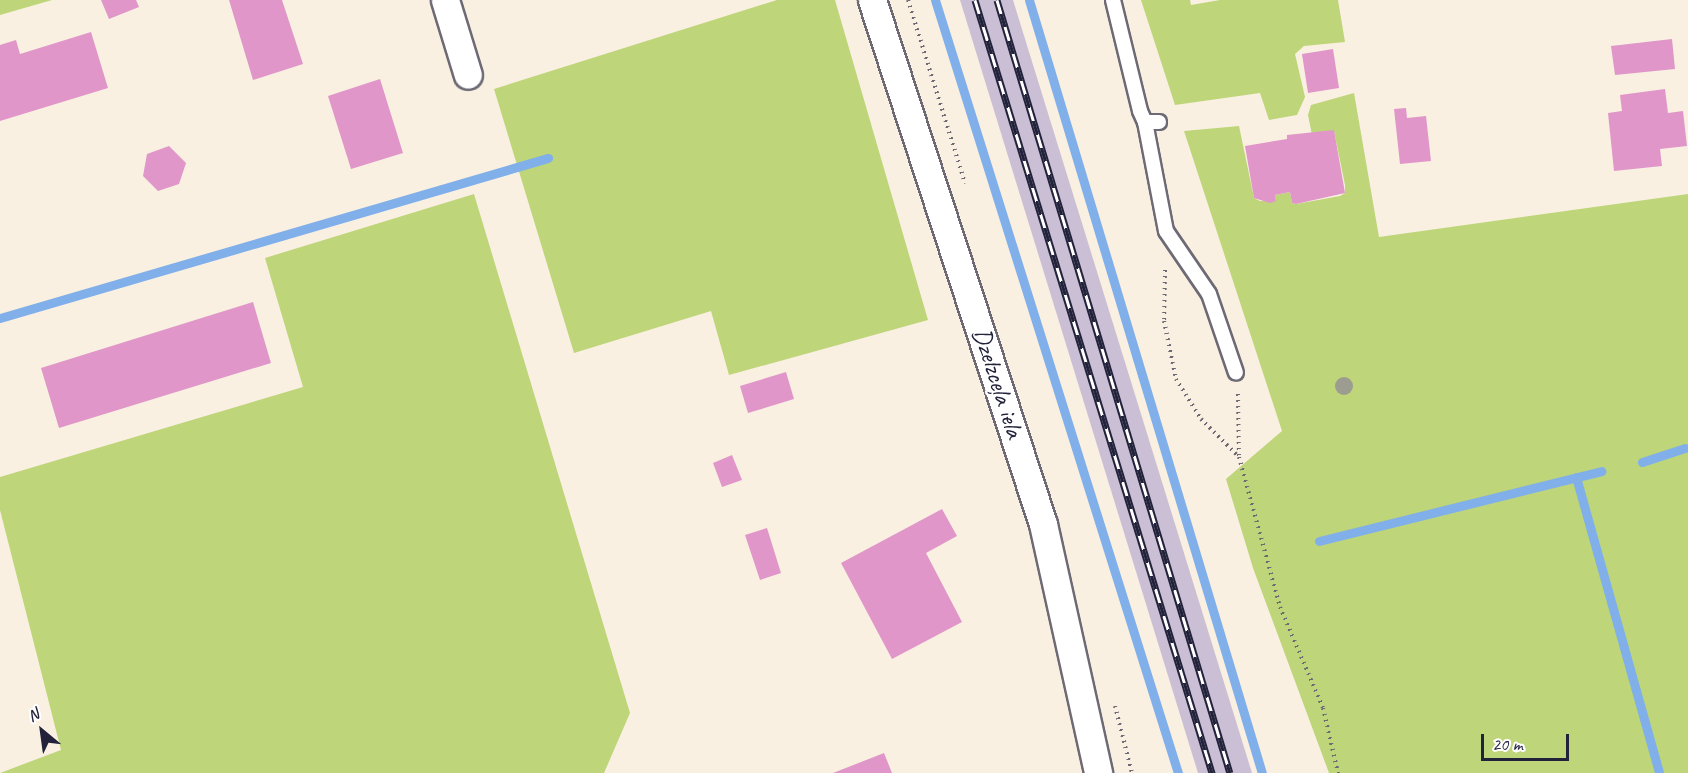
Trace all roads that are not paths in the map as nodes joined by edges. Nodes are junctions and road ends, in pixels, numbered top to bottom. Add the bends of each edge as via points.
1 (445, 0) edge
2 (872, 0) edge
3 (1113, 0) edge
4 (468, 75) dead end
5 (1236, 373) road end
6 (1098, 773) edge

1 - 4 street
2 - 6 street, Dzelzceļa iela via 1043,524
3 - 5 lane via 1152,122 1166,231 1209,294

